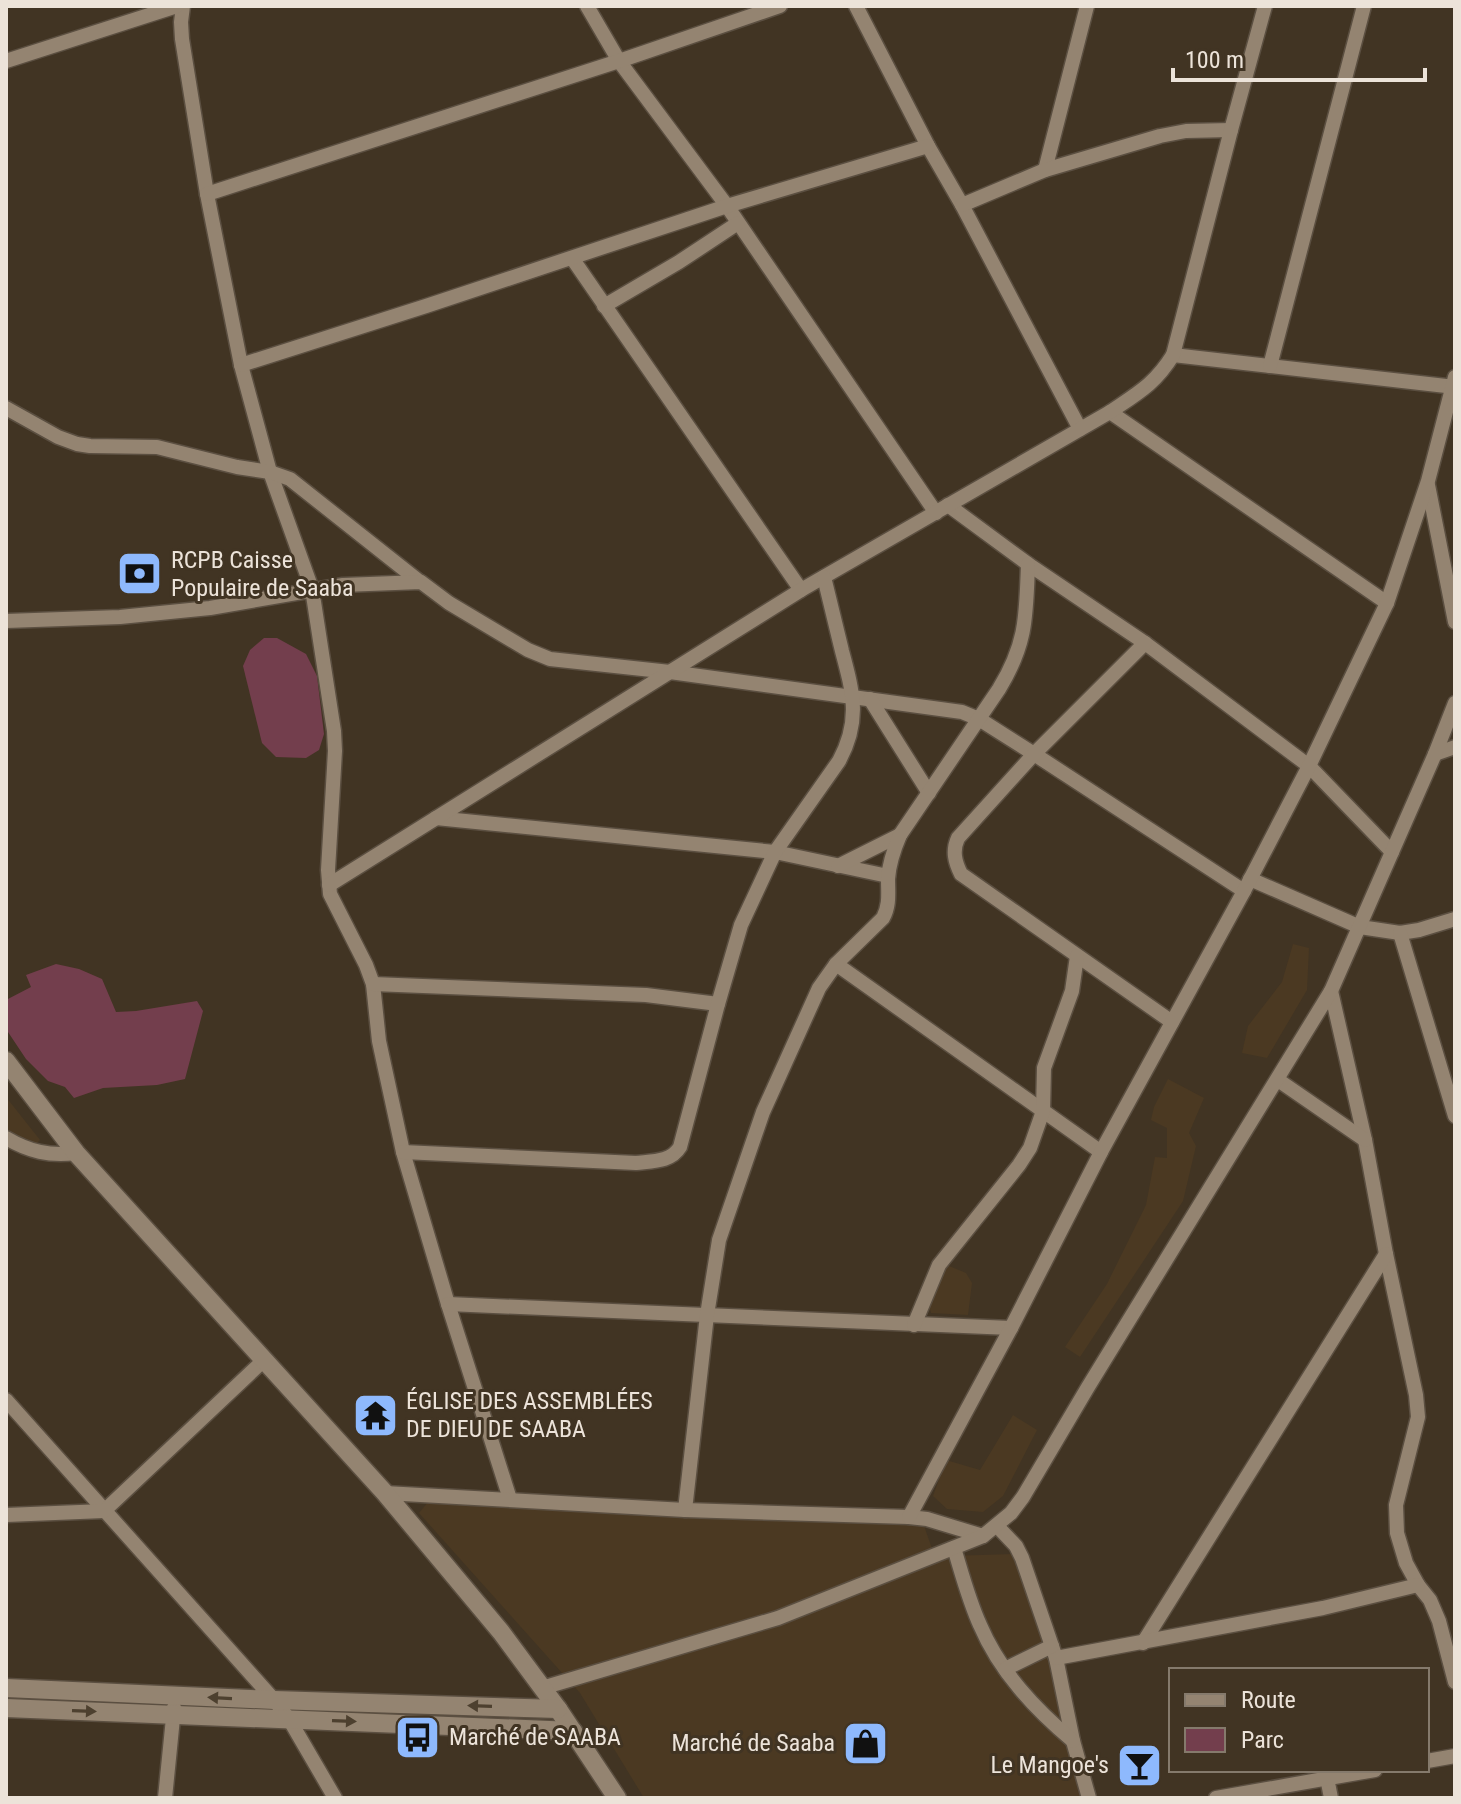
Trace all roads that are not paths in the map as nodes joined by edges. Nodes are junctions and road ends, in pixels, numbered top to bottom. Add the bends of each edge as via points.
1 (180, 6) edge
2 (587, 6) edge
3 (780, 6) edge
4 (856, 6) edge
5 (1087, 6) edge
6 (1265, 6) edge
7 (1364, 6) edge
8 (6, 61) edge
9 (619, 61) junction
10 (1231, 130) junction
11 (928, 146) junction
12 (1045, 170) junction
13 (207, 194) junction
14 (962, 205) junction
15 (727, 206) junction
16 (738, 223) junction
17 (572, 258) junction
18 (604, 306) junction
19 (1173, 355) junction
20 (241, 365) junction
21 (1270, 366) junction
22 (1454, 383) edge
23 (6, 408) edge
24 (1110, 412) junction
25 (1080, 429) junction
26 (270, 472) junction
27 (1428, 481) junction
28 (942, 509) junction
29 (1028, 564) junction
30 (824, 577) junction
31 (421, 582) junction
32 (312, 589) junction
33 (801, 590) junction
34 (1387, 603) junction
35 (6, 621) edge
36 (1455, 622) edge
37 (1145, 643) junction
38 (670, 672) junction
39 (854, 697) junction
40 (870, 699) junction
41 (1455, 703) edge
42 (979, 719) junction
43 (1455, 747) edge
44 (1034, 754) junction
45 (1435, 754) junction
46 (1309, 766) junction
47 (929, 793) junction
48 (436, 818) junction
49 (900, 835) junction
50 (775, 852) junction
51 (1392, 852) junction
52 (838, 866) junction
53 (888, 876) junction
54 (329, 885) junction
55 (1247, 885) junction
56 (1455, 919) edge
57 (1360, 927) junction
58 (1400, 933) junction
59 (1077, 956) junction
60 (836, 964) junction
61 (373, 984) junction
62 (1331, 991) junction
63 (718, 1004) junction
64 (1172, 1022) junction
65 (6, 1061) edge
66 (1278, 1080) junction
67 (1043, 1111) junction
68 (1455, 1116) edge
69 (6, 1138) edge
70 (1365, 1140) junction
71 (403, 1152) junction
72 (1101, 1152) junction
73 (76, 1153) junction
74 (1386, 1254) junction
75 (448, 1304) junction
76 (707, 1315) junction
77 (914, 1325) junction
78 (1011, 1328) junction
79 (264, 1360) junction
80 (6, 1400) edge
81 (385, 1493) junction
82 (510, 1499) junction
83 (685, 1510) junction
84 (104, 1511) junction
85 (6, 1515) edge
86 (909, 1517) junction
87 (997, 1526) junction
88 (983, 1536) junction
89 (954, 1548) junction
90 (1418, 1585) junction
91 (1143, 1643) junction
92 (1054, 1652) junction
93 (1005, 1669) junction
94 (1455, 1682) edge
95 (6, 1688) edge
96 (542, 1688) junction
97 (274, 1700) junction
98 (175, 1705) junction
99 (6, 1708) edge
100 (558, 1709) junction
101 (289, 1719) junction
102 (573, 1731) junction
103 (1073, 1741) junction
104 (1455, 1756) edge
105 (1429, 1761) edge
106 (1363, 1772) edge
107 (1327, 1778) junction
108 (165, 1798) edge
109 (335, 1798) edge
110 (617, 1798) edge
111 (1089, 1798) edge
112 (1216, 1798) edge
113 (1331, 1798) edge

1 - 8 street
1 - 13 street
2 - 9 street
3 - 9 street
4 - 11 street
5 - 12 street
6 - 10 street
7 - 21 street
9 - 13 street
9 - 15 street
10 - 12 street via 1174,133
10 - 19 street
11 - 14 street
11 - 15 street
12 - 14 street
13 - 20 street
14 - 25 street
15 - 16 street
15 - 17 street
16 - 18 street
16 - 28 street
17 - 18 street
17 - 20 street
18 - 33 street
19 - 21 street
19 - 24 street via 1160,375
20 - 26 street
21 - 22 street
22 - 27 street
23 - 26 street via 77,444 157,447
24 - 25 street
24 - 34 street
25 - 28 street
26 - 31 street via 299,485
26 - 32 street
27 - 34 street
27 - 36 street
28 - 29 street
28 - 30 street
29 - 37 street
29 - 42 street via 1021,645
30 - 33 street
30 - 39 street
31 - 32 street
31 - 38 street via 550,659
32 - 35 street via 195,610
32 - 54 street via 334,731
33 - 38 street
34 - 46 street
37 - 44 street
37 - 46 street
38 - 39 street
38 - 48 street
39 - 40 street
39 - 50 street via 847,746
40 - 42 street via 948,709
40 - 47 street
41 - 45 street
42 - 44 street
42 - 47 street
43 - 45 street
44 - 55 street
44 - 59 street via 958,838 954,855 961,874
45 - 51 street
46 - 51 street
46 - 55 street
47 - 49 street
48 - 50 street
48 - 54 street
49 - 52 street
49 - 53 street
50 - 52 street
50 - 63 street via 741,925
51 - 57 street
52 - 53 street
53 - 60 street via 883,918
54 - 61 street
55 - 57 street
55 - 64 street
56 - 58 street
57 - 58 street
57 - 62 street
58 - 68 street
59 - 64 street
59 - 67 street via 1072,991 1044,1068
60 - 67 street
60 - 76 street via 819,988 763,1112 719,1240
61 - 63 street via 646,995
61 - 71 street via 379,1041
62 - 66 street
62 - 70 street
63 - 71 street via 675,1156 636,1163
64 - 72 street
65 - 73 street
66 - 70 street
66 - 87 street via 1023,1497
67 - 72 street
67 - 77 street via 1026,1156 939,1265
69 - 73 street via 41,1154
70 - 74 street
71 - 75 street
72 - 78 street
73 - 79 street
74 - 90 street via 1416,1395 1418,1417 1396,1505 1397,1533
74 - 91 street
75 - 76 street
75 - 82 street
76 - 77 street
76 - 83 street
77 - 78 street
78 - 86 street
79 - 81 street
79 - 84 street
80 - 84 street
81 - 82 street
81 - 96 street
82 - 83 street
83 - 86 street
84 - 85 street
84 - 97 street
86 - 88 street
87 - 88 street
87 - 92 street via 1022,1558
88 - 89 street
89 - 93 street via 978,1621
89 - 96 street via 778,1618
90 - 91 street
90 - 94 street via 1439,1621
91 - 92 street
92 - 93 street
92 - 103 street
93 - 103 street via 1038,1711
95 - 98 street
96 - 100 street
97 -> 98 street
100 -> 97 street
97 - 101 street
99 -> 98 street
98 - 101 street
98 - 108 street
100 - 102 street
101 -> 102 street
101 - 109 street
102 - 110 street
103 - 111 street
104 - 105 street
106 - 107 street
107 - 112 street
107 - 113 street

